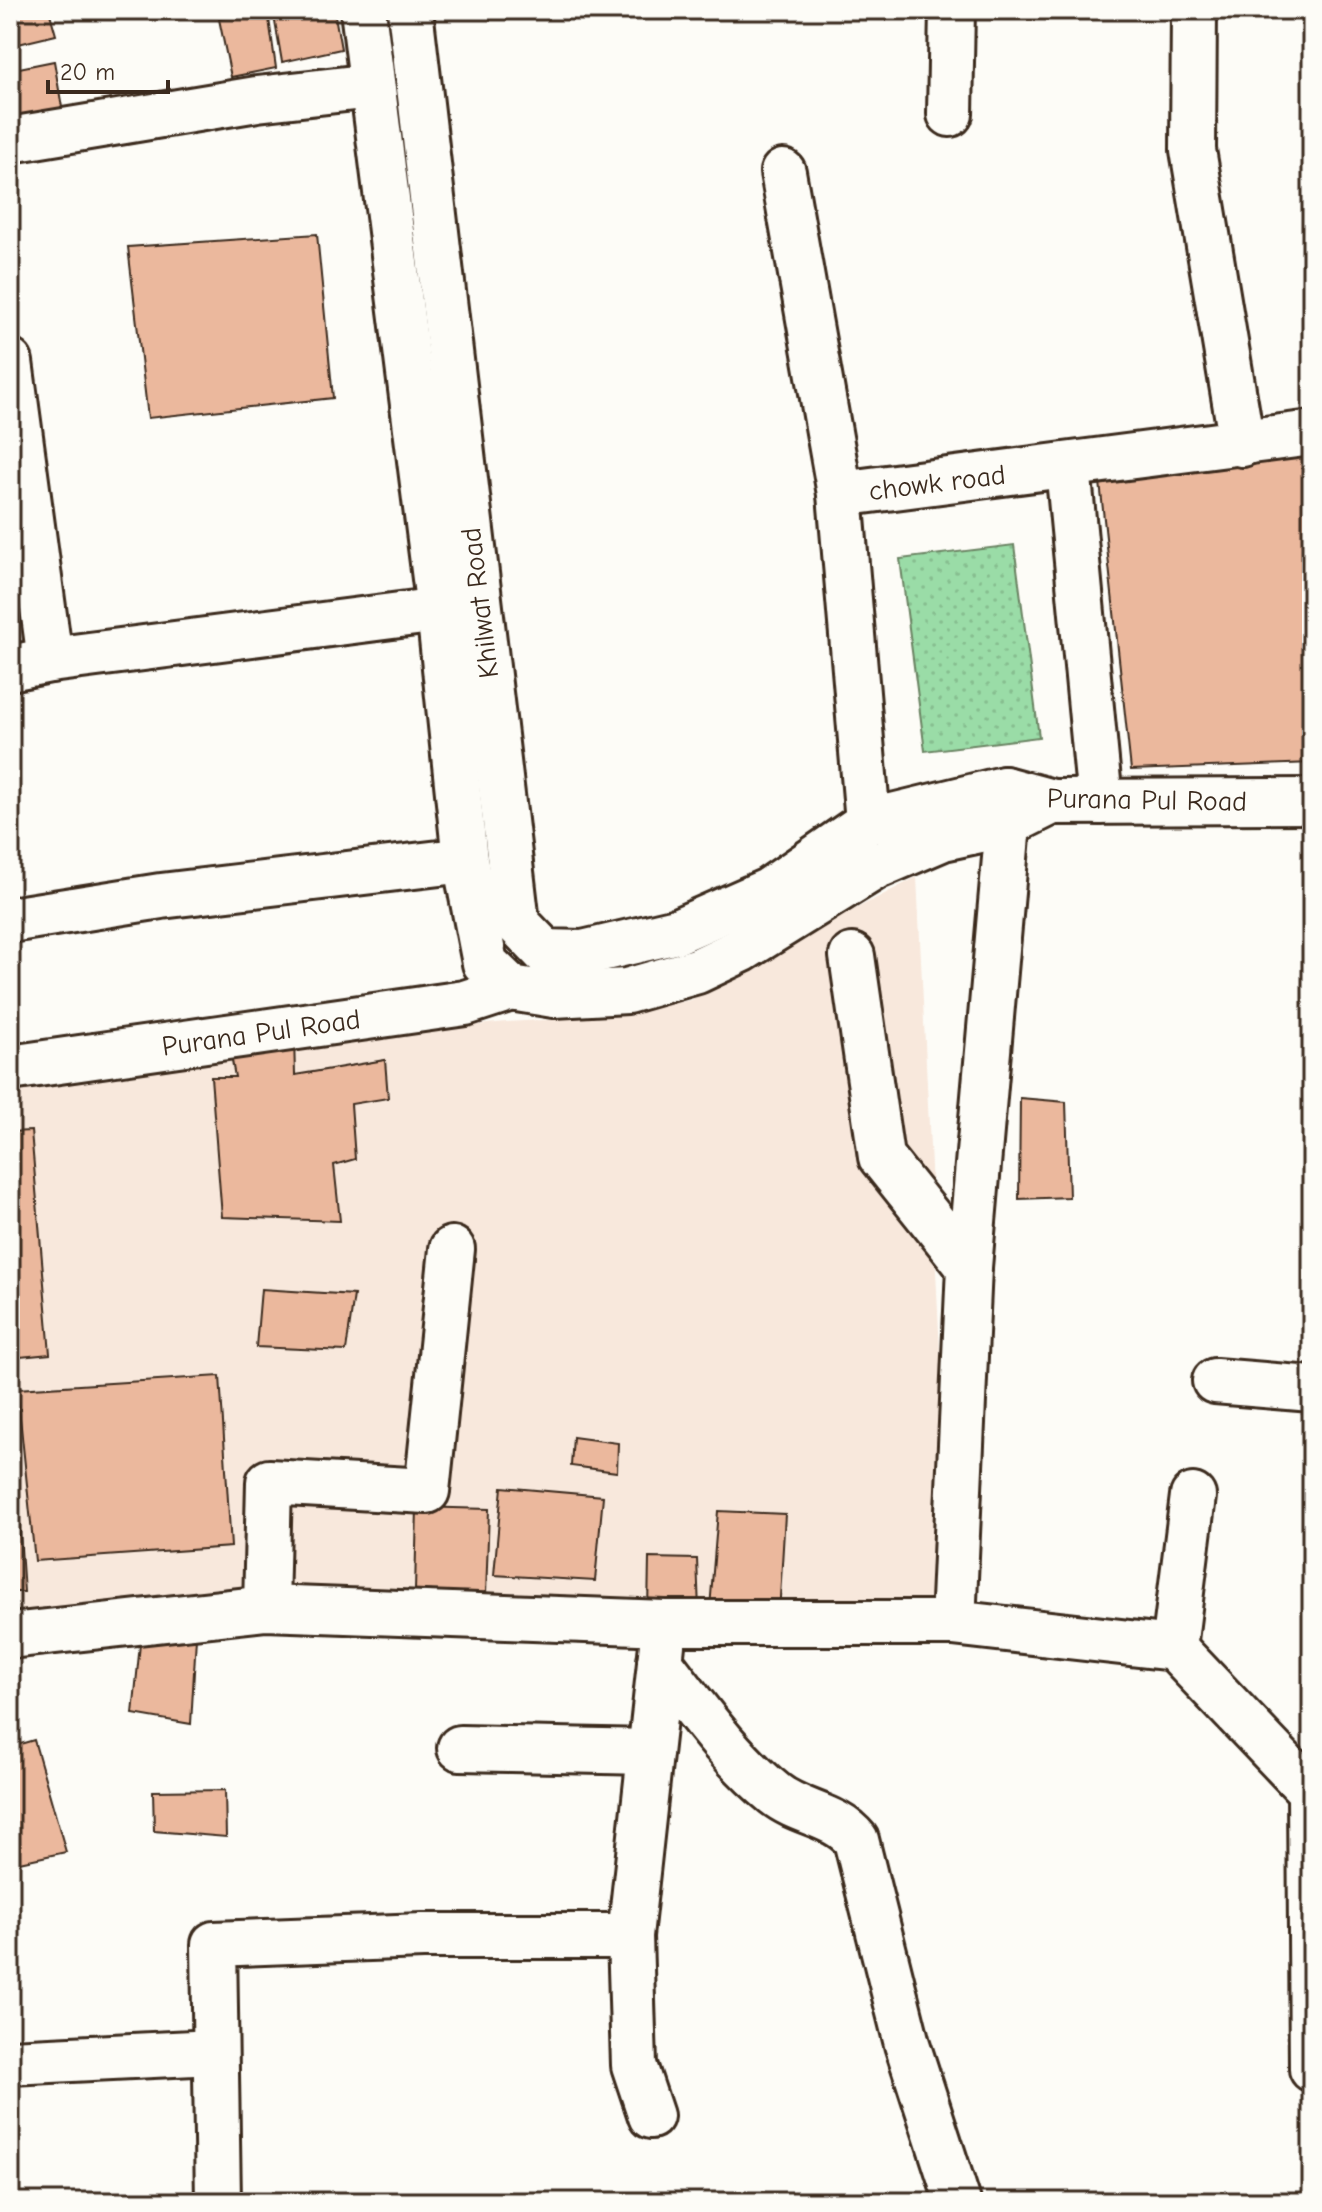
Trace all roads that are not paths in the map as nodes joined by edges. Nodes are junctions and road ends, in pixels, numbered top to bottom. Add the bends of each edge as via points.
1 (363, 10) edge
2 (410, 10) edge
3 (952, 10) edge
4 (1194, 10) edge
5 (372, 86) junction
6 (950, 114) dead end
7 (10, 140) edge
8 (783, 172) dead end
9 (10, 362) edge
10 (1312, 433) edge
11 (1242, 444) junction
12 (1068, 467) junction
13 (840, 494) junction
14 (439, 610) junction
15 (30, 664) edge
16 (1312, 801) edge
17 (1100, 802) junction
18 (1006, 806) junction
19 (868, 822) junction
20 (465, 860) junction
21 (768, 891) joint
22 (10, 920) edge
23 (852, 956) dead end
24 (511, 988) junction
25 (10, 1068) edge
26 (452, 1249) dead end
27 (969, 1267) junction
28 (1215, 1381) dead end
29 (1312, 1389) edge
30 (1193, 1496) dead end
31 (266, 1608) junction
32 (953, 1623) junction
33 (10, 1636) edge
34 (662, 1642) junction
35 (1174, 1648) junction
36 (460, 1748) dead end
37 (649, 1752) junction
38 (1311, 1793) edge
39 (630, 1936) junction
40 (214, 2052) junction
41 (10, 2062) edge
42 (1312, 2069) edge
43 (651, 2116) dead end
44 (218, 2202) edge
45 (958, 2202) edge

1 - 5 street, Khilwat Road
2 - 21 street, Khilwat Road via 517,923 545,952 583,953 677,931
3 - 6 street
4 - 11 street via 1193,150
5 - 7 street via 257,99
5 - 14 street, Khilwat Road
8 - 13 street
9 - 15 street
10 - 11 street, chowk road
11 - 12 street, chowk road
12 - 13 street, chowk road
12 - 17 street
13 - 19 street, chowk road
14 - 15 street
14 - 20 street, Khilwat Road
16 - 17 street, Purana Pul Road
17 - 18 street, Purana Pul Road
18 - 19 street, Purana Pul Road
18 - 24 street via 875,867 741,950 697,971 627,991 554,995
18 - 27 street
19 - 21 street, Purana Pul Road
20 - 22 street via 161,896
20 - 24 street, Khilwat Road via 485,963
23 - 27 street via 881,1157
24 - 25 street, Purana Pul Road via 465,1003
26 - 31 street via 427,1491 269,1482
27 - 32 street
28 - 29 street
30 - 35 street
31 - 33 street
31 - 34 street
32 - 34 street
32 - 35 street
34 - 37 street
34 - 45 street via 718,1737 777,1795 844,1826 856,1840 907,2044
35 - 38 street
36 - 37 street
37 - 39 street
38 - 42 street
39 - 40 street via 214,1944
39 - 43 street via 634,2065
40 - 41 street
40 - 44 street

